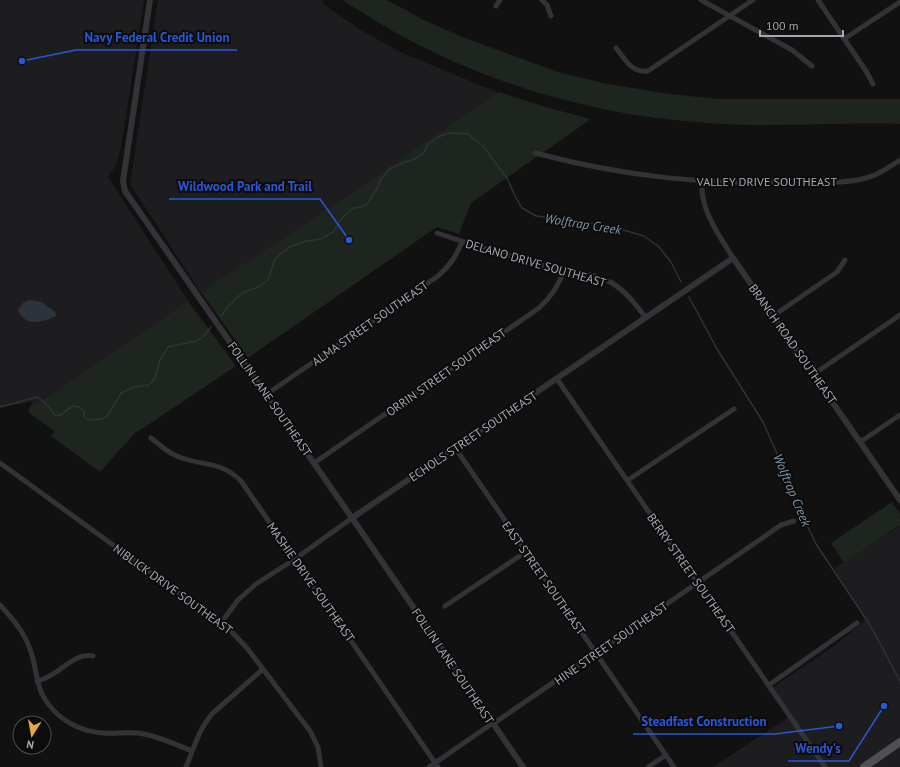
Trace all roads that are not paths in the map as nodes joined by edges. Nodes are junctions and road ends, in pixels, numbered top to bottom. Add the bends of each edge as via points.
1 (150, 0) edge
2 (500, 0) edge
3 (542, 0) edge
4 (701, 0) edge
5 (753, 0) edge
6 (818, 0) edge
7 (900, 2) edge
8 (496, 6) dead end
9 (551, 16) dead end
10 (729, 16) junction
11 (844, 39) junction
12 (616, 48) dead end
13 (812, 66) dead end
14 (873, 84) dead end
15 (535, 153) dead end
16 (900, 160) edge
17 (702, 182) junction
18 (437, 233) dead end
19 (462, 242) junction
20 (734, 258) junction
21 (845, 260) dead end
22 (564, 270) junction
23 (900, 315) edge
24 (773, 316) junction
25 (646, 318) junction
26 (814, 374) junction
27 (558, 379) junction
28 (267, 394) junction
29 (734, 409) dead end
30 (900, 414) edge
31 (151, 438) dead end
32 (860, 442) junction
33 (456, 449) junction
34 (0, 463) edge
35 (314, 463) junction
36 (628, 480) junction
37 (900, 500) edge
38 (352, 518) junction
39 (794, 521) dead end
40 (526, 551) junction
41 (295, 559) junction
42 (698, 582) junction
43 (0, 605) edge
44 (445, 606) dead end
45 (221, 623) junction
46 (857, 623) dead end
47 (595, 652) junction
48 (93, 656) dead end
49 (263, 669) junction
50 (37, 681) junction
51 (769, 685) junction
52 (493, 724) junction
53 (900, 742) edge
54 (192, 751) junction
55 (666, 755) junction
56 (437, 765) edge
57 (186, 767) edge
58 (321, 767) edge
59 (429, 767) edge
60 (522, 767) edge
61 (648, 767) edge
62 (674, 767) edge
63 (825, 767) edge
64 (864, 767) edge

1 - 28 street, FOLLIN LANE SOUTHEAST via 123,186
2 - 8 street
3 - 9 street
4 - 10 street
5 - 10 street
6 - 11 street
7 - 11 street
10 - 12 street via 648,71 637,74
10 - 13 street via 792,50
11 - 14 street
15 - 17 street, VALLEY DRIVE SOUTHEAST via 626,173
16 - 17 street, VALLEY DRIVE SOUTHEAST via 875,175 855,181
17 - 20 street, BRANCH ROAD SOUTHEAST via 702,195 710,218
18 - 19 street, DELANO DRIVE SOUTHEAST
19 - 22 street, DELANO DRIVE SOUTHEAST
19 - 28 street, ALMA STREET SOUTHEAST via 454,258 438,276
20 - 24 street, BRANCH ROAD SOUTHEAST
20 - 25 street, ECHOLS STREET SOUTHEAST
21 - 24 street via 837,272
22 - 25 street, DELANO DRIVE SOUTHEAST via 613,284 629,296
22 - 35 street, ORRIN STREET SOUTHEAST via 553,293 539,308
23 - 26 street
24 - 26 street, BRANCH ROAD SOUTHEAST
25 - 27 street, ECHOLS STREET SOUTHEAST
26 - 32 street, BRANCH ROAD SOUTHEAST
27 - 33 street, ECHOLS STREET SOUTHEAST
27 - 36 street, BERRY STREET SOUTHEAST
28 - 35 street, FOLLIN LANE SOUTHEAST
29 - 36 street
30 - 32 street
31 - 41 street, MASHIE DRIVE SOUTHEAST via 177,456 221,467 234,474
32 - 37 street, BRANCH ROAD SOUTHEAST
33 - 38 street, ECHOLS STREET SOUTHEAST
33 - 40 street, EAST STREET SOUTHEAST
34 - 45 street, NIBLICK DRIVE SOUTHEAST
35 - 38 street, FOLLIN LANE SOUTHEAST
36 - 42 street, BERRY STREET SOUTHEAST
38 - 41 street, ECHOLS STREET SOUTHEAST
38 - 52 street, FOLLIN LANE SOUTHEAST
39 - 42 street, HINE STREET SOUTHEAST via 781,525
40 - 44 street
40 - 47 street, EAST STREET SOUTHEAST
41 - 45 street, ECHOLS STREET SOUTHEAST via 246,592
41 - 56 street, MASHIE DRIVE SOUTHEAST
42 - 47 street, HINE STREET SOUTHEAST
42 - 51 street, BERRY STREET SOUTHEAST
43 - 50 street via 24,634 34,659
45 - 49 street, NIBLICK DRIVE SOUTHEAST via 234,634
46 - 51 street
47 - 52 street, HINE STREET SOUTHEAST
47 - 55 street, EAST STREET SOUTHEAST
48 - 50 street via 76,658 51,676
49 - 54 street via 206,721
49 - 58 street, NIBLICK DRIVE SOUTHEAST via 314,738
50 - 54 street via 43,696 54,710 79,728 97,732 143,734
51 - 63 street, BERRY STREET SOUTHEAST
52 - 56 street, HINE STREET SOUTHEAST
52 - 60 street, FOLLIN LANE SOUTHEAST
53 - 64 main road
54 - 57 street
55 - 61 street
55 - 62 street, EAST STREET SOUTHEAST
56 - 59 street, HINE STREET SOUTHEAST

